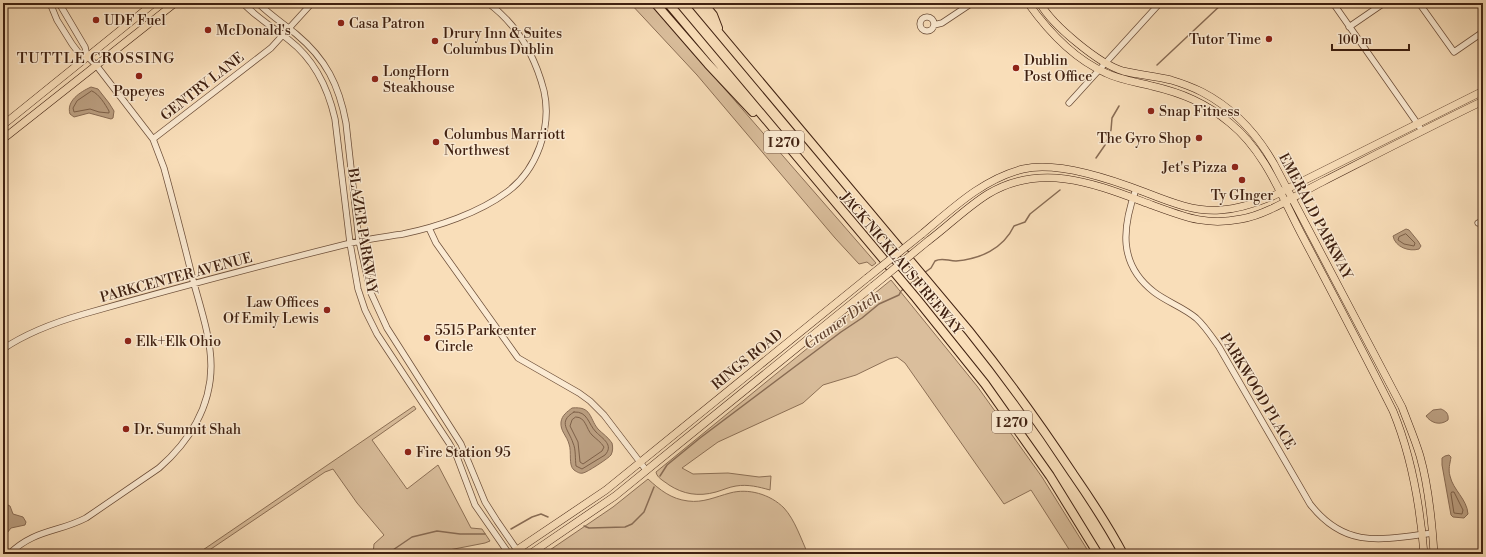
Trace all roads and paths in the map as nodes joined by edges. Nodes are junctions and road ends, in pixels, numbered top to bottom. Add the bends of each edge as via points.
1 (50, 3) edge
2 (59, 3) edge
3 (154, 3) edge
4 (175, 3) edge
5 (243, 3) edge
6 (258, 3) edge
7 (312, 3) edge
8 (488, 3) edge
9 (655, 3) edge
10 (668, 3) edge
11 (694, 3) edge
12 (703, 3) edge
13 (972, 3) edge
14 (1028, 3) edge
15 (1040, 3) edge
16 (1160, 3) edge
17 (1333, 3) edge
18 (1384, 3) edge
19 (1419, 3) edge
20 (934, 25) dead end
21 (1350, 27) junction
22 (288, 28) junction
23 (1483, 32) edge
24 (282, 35) junction
25 (723, 38) junction
26 (87, 56) junction
27 (1106, 63) junction
28 (96, 65) junction
29 (1099, 70) junction
30 (1483, 91) edge
31 (1483, 101) edge
32 (1069, 103) dead end
33 (1418, 123) junction
34 (3, 125) edge
35 (1422, 131) junction
36 (3, 138) edge
37 (153, 139) junction
38 (784, 141) junction
39 (1136, 189) junction
40 (1287, 189) junction
41 (1280, 193) junction
42 (1133, 198) junction
43 (1292, 198) junction
44 (1284, 201) junction
45 (429, 228) junction
46 (359, 241) junction
47 (350, 243) junction
48 (194, 284) junction
49 (3, 349) edge
50 (639, 463) junction
51 (646, 470) junction
52 (1432, 534) junction
53 (1423, 535) junction
54 (514, 553) edge
55 (9, 554) edge
56 (530, 554) edge
57 (1098, 554) edge
58 (1124, 554) edge
59 (1424, 554) edge
60 (1434, 554) edge

1 - 26 street via 72,44 78,52
2 - 26 street via 85,47
3 - 26 main road
4 - 28 main road
5 - 24 street, BLAZER PARKWAY
6 - 22 street, BLAZER PARKWAY
7 - 22 street, GENTRY LANE
8 - 45 street, PARKCENTER AVENUE via 519,33 530,50 544,94 544,133 534,159 520,181 508,191 473,211
9 - 38 highway via 756,116
10 - 38 highway, JACK NICKLAUS FREEWAY / I 270
11 - 25 highway, JACK NICKLAUS FREEWAY / I 270
12 - 25 highway via 713,15
13 - 20 street via 942,23
14 - 29 main road, EMERALD PARKWAY via 1055,36
15 - 27 main road, EMERALD PARKWAY via 1071,38
16 - 27 street
17 - 21 street
18 - 21 street
19 - 23 street via 1454,52
21 - 33 street
22 - 24 street, GENTRY LANE
22 - 46 street, BLAZER PARKWAY via 322,60 336,85 346,123
24 - 37 street, GENTRY LANE via 271,48
24 - 47 street, BLAZER PARKWAY via 314,66 330,100 335,119
25 - 58 highway, JACK NICKLAUS FREEWAY / I 270 via 1004,374 1040,424
26 - 28 street
26 - 34 main road
27 - 29 street
27 - 40 main road, EMERALD PARKWAY via 1124,71 1171,80 1214,98 1250,129 1268,152
28 - 36 main road
28 - 37 street
29 - 32 street
29 - 41 main road, EMERALD PARKWAY via 1122,79 1185,95 1210,108 1231,124 1253,147
30 - 33 main road, RINGS ROAD
31 - 35 main road, RINGS ROAD
33 - 35 street
33 - 40 main road, RINGS ROAD
35 - 43 main road, RINGS ROAD
37 - 48 street
38 - 57 highway, JACK NICKLAUS FREEWAY / I 270 via 985,384 1041,463
39 - 41 main road, RINGS ROAD via 1176,204 1220,211 1241,208
39 - 42 street, PARKWOOD PLACE
39 - 50 main road, RINGS ROAD, bridge via 1070,169 1052,167 1024,169 995,179 967,196
40 - 41 main road, RINGS ROAD
40 - 43 main road, EMERALD PARKWAY
41 - 44 main road, EMERALD PARKWAY
42 - 44 main road, RINGS ROAD via 1196,220 1219,222 1243,219
42 - 51 main road, RINGS ROAD, bridge via 1083,181 1052,177 1027,179 1000,188 928,241
42 - 53 street, PARKWOOD PLACE via 1125,226 1125,242 1135,270 1155,292 1182,308 1207,330 1305,494 1323,519 1339,530 1358,537
43 - 44 main road, RINGS ROAD
43 - 52 main road, EMERALD PARKWAY via 1402,407 1424,471
44 - 53 main road, EMERALD PARKWAY via 1393,411 1413,474
45 - 46 street, PARKCENTER AVENUE
45 - 50 street via 436,243 518,358 590,401 604,415
46 - 47 street, PARKCENTER AVENUE
46 - 54 street, BLAZER PARKWAY via 371,293 387,328 459,440 485,502
47 - 48 street, PARKCENTER AVENUE
47 - 54 street, BLAZER PARKWAY via 358,289 377,334 449,443 475,505
48 - 49 street, PARKCENTER AVENUE via 58,321
48 - 55 street via 206,327 211,365 202,411 184,444 159,468 86,518 28,539
50 - 51 street
50 - 54 main road, RINGS ROAD via 586,505
51 - 56 main road, RINGS ROAD via 597,509
52 - 53 street, PARKWOOD PLACE
52 - 60 main road, EMERALD PARKWAY
53 - 59 main road, EMERALD PARKWAY

